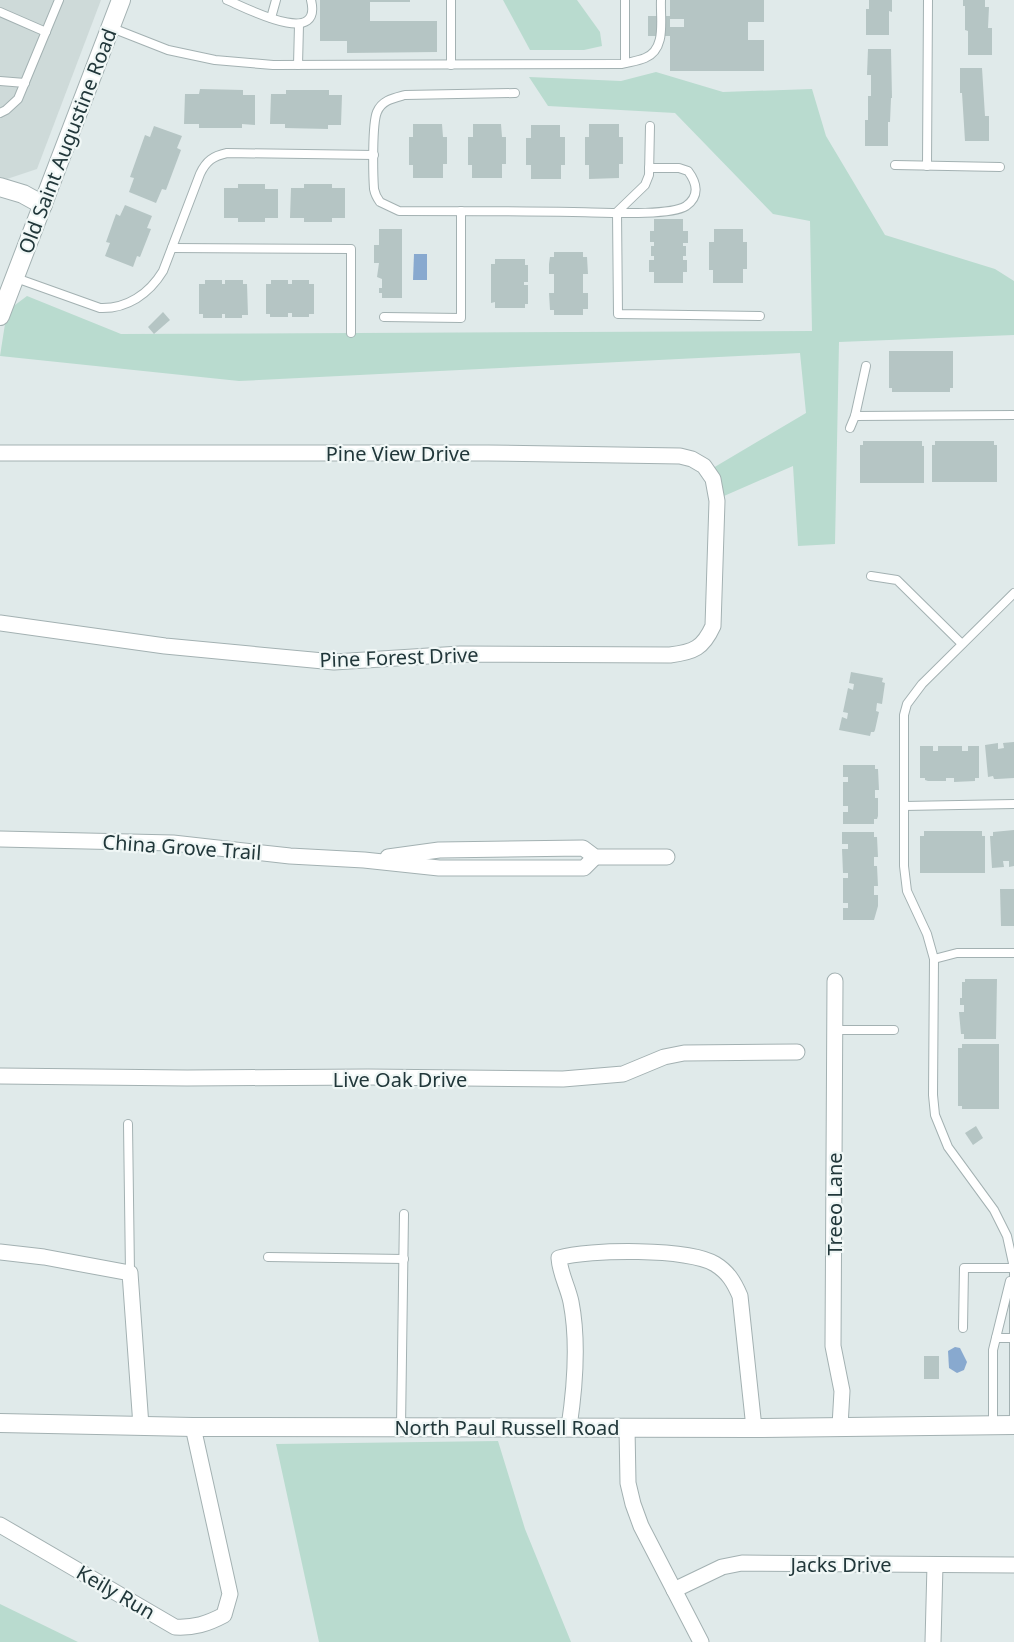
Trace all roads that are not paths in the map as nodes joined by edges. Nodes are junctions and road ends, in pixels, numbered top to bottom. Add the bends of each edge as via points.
1 (59, 0) edge
2 (121, 0) edge
3 (227, 0) edge
4 (276, 0) edge
5 (311, 0) edge
6 (451, 0) edge
7 (626, 0) edge
8 (661, 0) edge
9 (928, 0) edge
10 (0, 12) edge
11 (271, 18) junction
12 (299, 25) junction
13 (110, 28) junction
14 (46, 32) junction
15 (625, 63) junction
16 (298, 65) junction
17 (451, 65) junction
18 (0, 81) edge
19 (25, 83) junction
20 (515, 93) dead end
21 (0, 113) edge
22 (650, 126) dead end
23 (374, 155) junction
24 (894, 165) dead end
25 (927, 166) junction
26 (1000, 167) dead end
27 (649, 168) junction
28 (0, 186) edge
29 (43, 205) junction
30 (460, 211) junction
31 (616, 212) junction
32 (171, 248) junction
33 (15, 277) junction
34 (0, 316) edge
35 (760, 316) dead end
36 (384, 317) dead end
37 (351, 333) dead end
38 (866, 366) dead end
39 (1014, 415) edge
40 (855, 416) junction
41 (850, 428) dead end
42 (0, 453) edge
43 (716, 552) joint
44 (871, 576) dead end
45 (1014, 593) edge
46 (0, 623) edge
47 (962, 644) junction
48 (1014, 804) edge
49 (904, 806) junction
50 (0, 839) edge
51 (667, 857) dead end
52 (1014, 953) edge
53 (934, 959) junction
54 (835, 981) dead end
55 (834, 1030) junction
56 (894, 1030) dead end
57 (797, 1052) dead end
58 (0, 1076) edge
59 (128, 1124) dead end
60 (404, 1214) dead end
61 (0, 1252) edge
62 (268, 1257) dead end
63 (404, 1258) junction
64 (1014, 1268) edge
65 (130, 1273) junction
66 (963, 1328) dead end
67 (996, 1338) junction
68 (1014, 1338) edge
69 (0, 1423) edge
70 (993, 1425) junction
71 (1014, 1425) edge
72 (141, 1426) junction
73 (840, 1426) junction
74 (193, 1427) junction
75 (401, 1427) junction
76 (569, 1427) junction
77 (627, 1428) junction
78 (754, 1428) junction
79 (0, 1525) edge
80 (935, 1565) junction
81 (1014, 1565) edge
82 (674, 1590) junction
83 (701, 1642) edge
84 (933, 1642) edge

1 - 14 lane
2 - 13 street, Old Saint Augustine Road
3 - 11 lane
4 - 11 lane
5 - 12 lane via 311,14
6 - 17 lane
7 - 15 lane
8 - 15 lane via 660,43 647,57
9 - 25 lane
10 - 14 lane
11 - 12 lane
12 - 16 lane
13 - 16 lane via 168,50 215,60
13 - 29 street, Old Saint Augustine Road
14 - 19 lane
15 - 17 lane
16 - 17 lane
18 - 19 lane
19 - 21 lane via 18,99
20 - 23 lane via 392,98 378,110
22 - 27 lane
23 - 30 lane via 374,191 386,207
23 - 32 lane via 215,156 200,174
24 - 25 lane
25 - 26 lane
27 - 31 lane via 645,184
27 - 31 lane via 688,171 696,182 693,199 687,206 671,211
28 - 29 street
29 - 33 street, Old Saint Augustine Road
30 - 31 lane
30 - 36 lane via 460,318
31 - 35 lane via 618,314
32 - 33 lane via 155,284 113,309 90,305
32 - 37 lane via 351,249
33 - 34 street, Old Saint Augustine Road
38 - 40 lane
39 - 40 lane
40 - 41 lane
42 - 43 street, Pine View Drive via 680,456 705,466 713,479 717,501
43 - 46 street, Pine Forest Drive via 713,626 701,646 670,655 460,654 334,662 165,646
44 - 47 lane via 897,580
45 - 47 lane
47 - 49 lane via 922,684 904,715
48 - 49 lane
49 - 53 lane via 907,891
50 - 51 street, China Grove Trail via 173,843 439,868 584,868 595,857
52 - 53 lane via 957,953
53 - 64 lane via 935,1115 948,1147 994,1209 1007,1236
54 - 55 street, Treeo Lane
55 - 56 lane
55 - 73 street, Treeo Lane via 833,1346 842,1391
57 - 58 street, Live Oak Drive via 684,1053 623,1074 563,1079
59 - 65 lane
60 - 63 lane
61 - 65 street
62 - 63 lane
63 - 75 lane
64 - 66 lane via 964,1268
64 - 67 lane
64 - 68 lane
65 - 72 street
67 - 68 lane
67 - 70 lane
68 - 71 lane
69 - 72 street, North Paul Russell Road
70 - 71 street, North Paul Russell Road
70 - 73 street, North Paul Russell Road
72 - 74 street, North Paul Russell Road
73 - 78 street, North Paul Russell Road
74 - 75 street, North Paul Russell Road
74 - 79 street, Keily Run via 230,1594 224,1615 207,1624 175,1627
75 - 76 street, North Paul Russell Road
76 - 77 street, North Paul Russell Road
76 - 78 street via 575,1329 559,1258 618,1252 691,1256 713,1263 732,1278 740,1296
77 - 78 street, North Paul Russell Road
77 - 82 street via 628,1483 633,1504
80 - 81 street, Jacks Drive
80 - 82 street, Jacks Drive via 742,1563 722,1567
80 - 84 street
82 - 83 street

